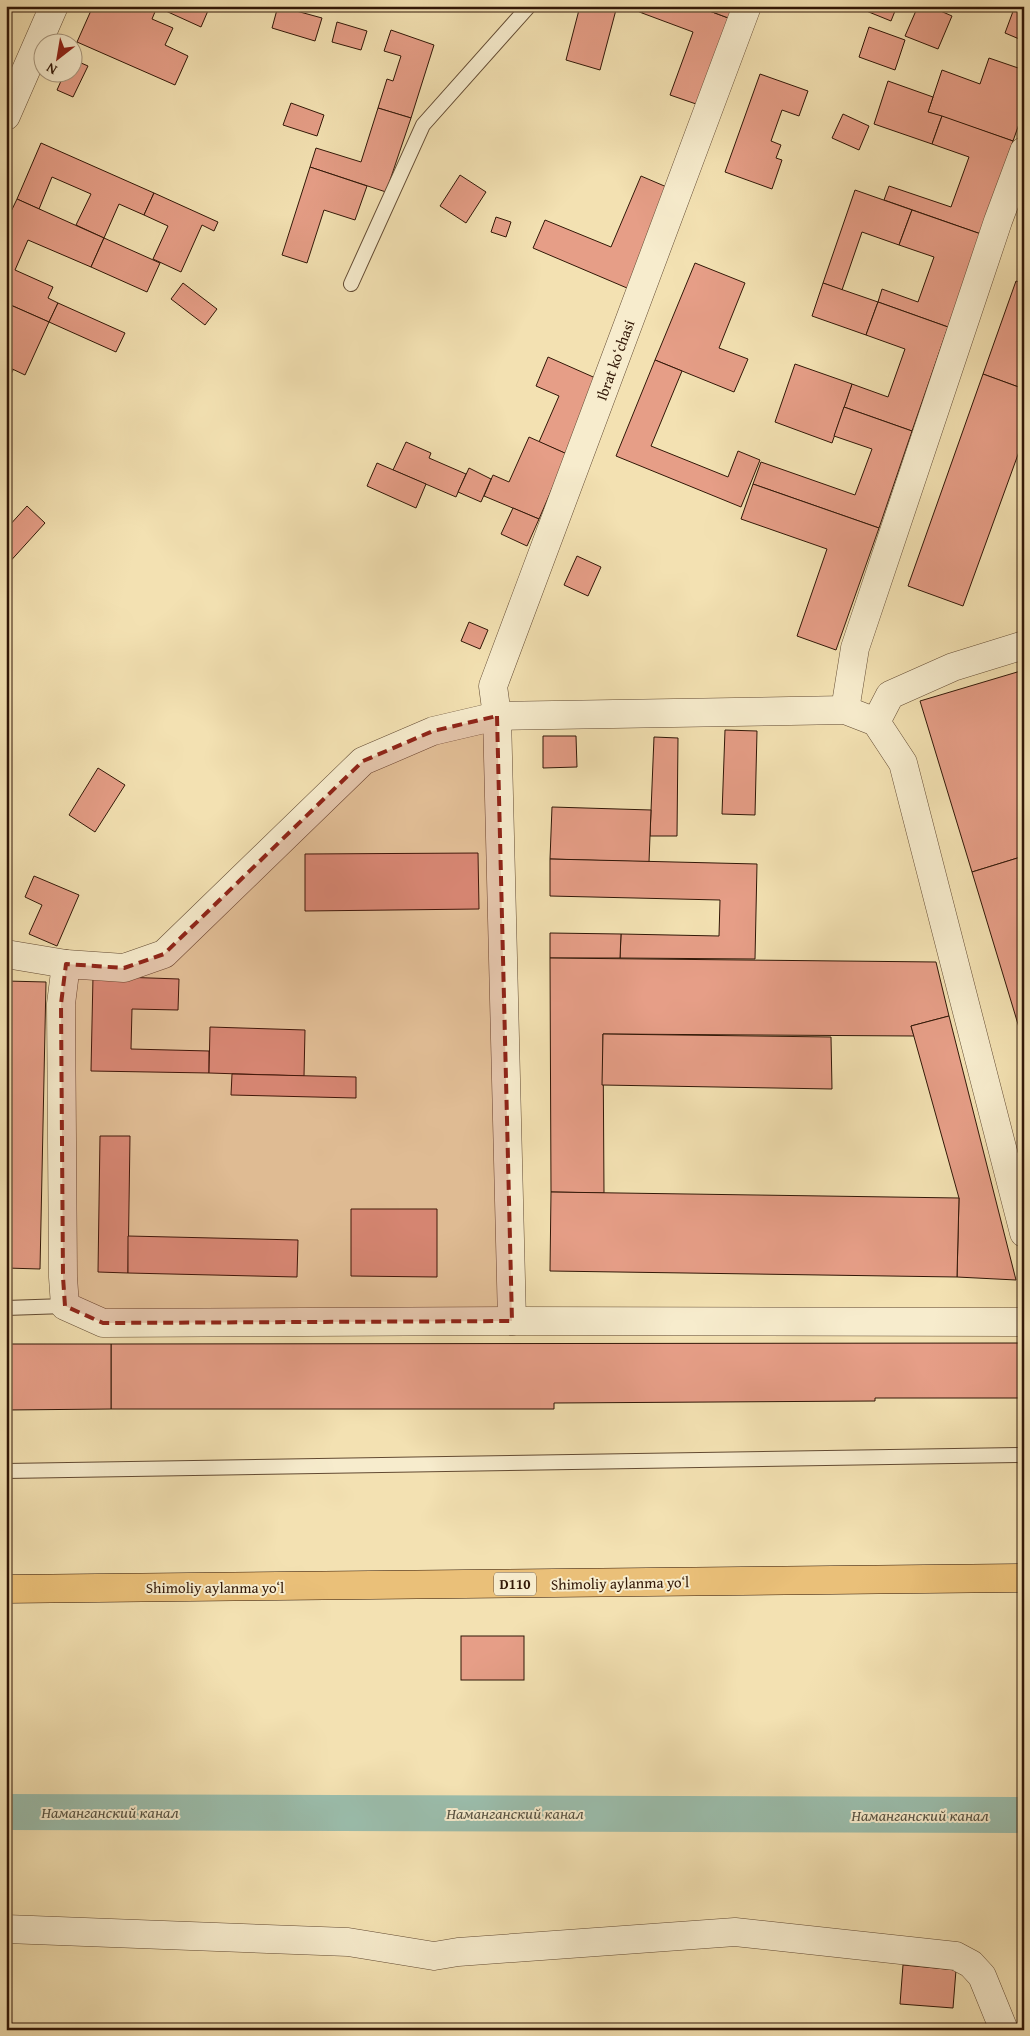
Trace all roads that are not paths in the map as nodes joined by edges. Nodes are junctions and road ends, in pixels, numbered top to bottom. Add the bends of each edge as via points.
1 (54, 6) edge
2 (529, 6) edge
3 (747, 6) edge
4 (6, 116) edge
5 (1024, 151) edge
6 (351, 284) dead end
7 (1024, 645) edge
8 (845, 710) junction
9 (497, 716) junction
10 (876, 722) junction
11 (6, 954) edge
12 (66, 964) junction
13 (1024, 1233) edge
14 (65, 1306) junction
15 (6, 1308) edge
16 (512, 1321) junction
17 (1024, 1322) edge
18 (1024, 1455) edge
19 (6, 1471) edge
20 (1024, 1578) edge
21 (6, 1589) edge
22 (6, 1929) edge
23 (1004, 2030) edge

1 - 4 street
2 - 6 lane via 423,125
3 - 9 street, Ibrat koʻchasi via 493,686
5 - 8 street via 855,648
7 - 10 street via 953,667 890,695
8 - 9 street
8 - 10 street
9 - 12 street via 434,730 363,761 164,954 124,968
9 - 16 street, Ibrat koʻchasi
10 - 13 street via 904,763
11 - 12 street
12 - 14 street via 61,1004
14 - 15 lane
14 - 16 street via 102,1323
16 - 17 street
18 - 19 lane
20 - 21 main road, Shimoliy aylanma yoʻl / D110
22 - 23 street via 348,1942 434,1956 735,1932 956,1956 972,1964 982,1976

